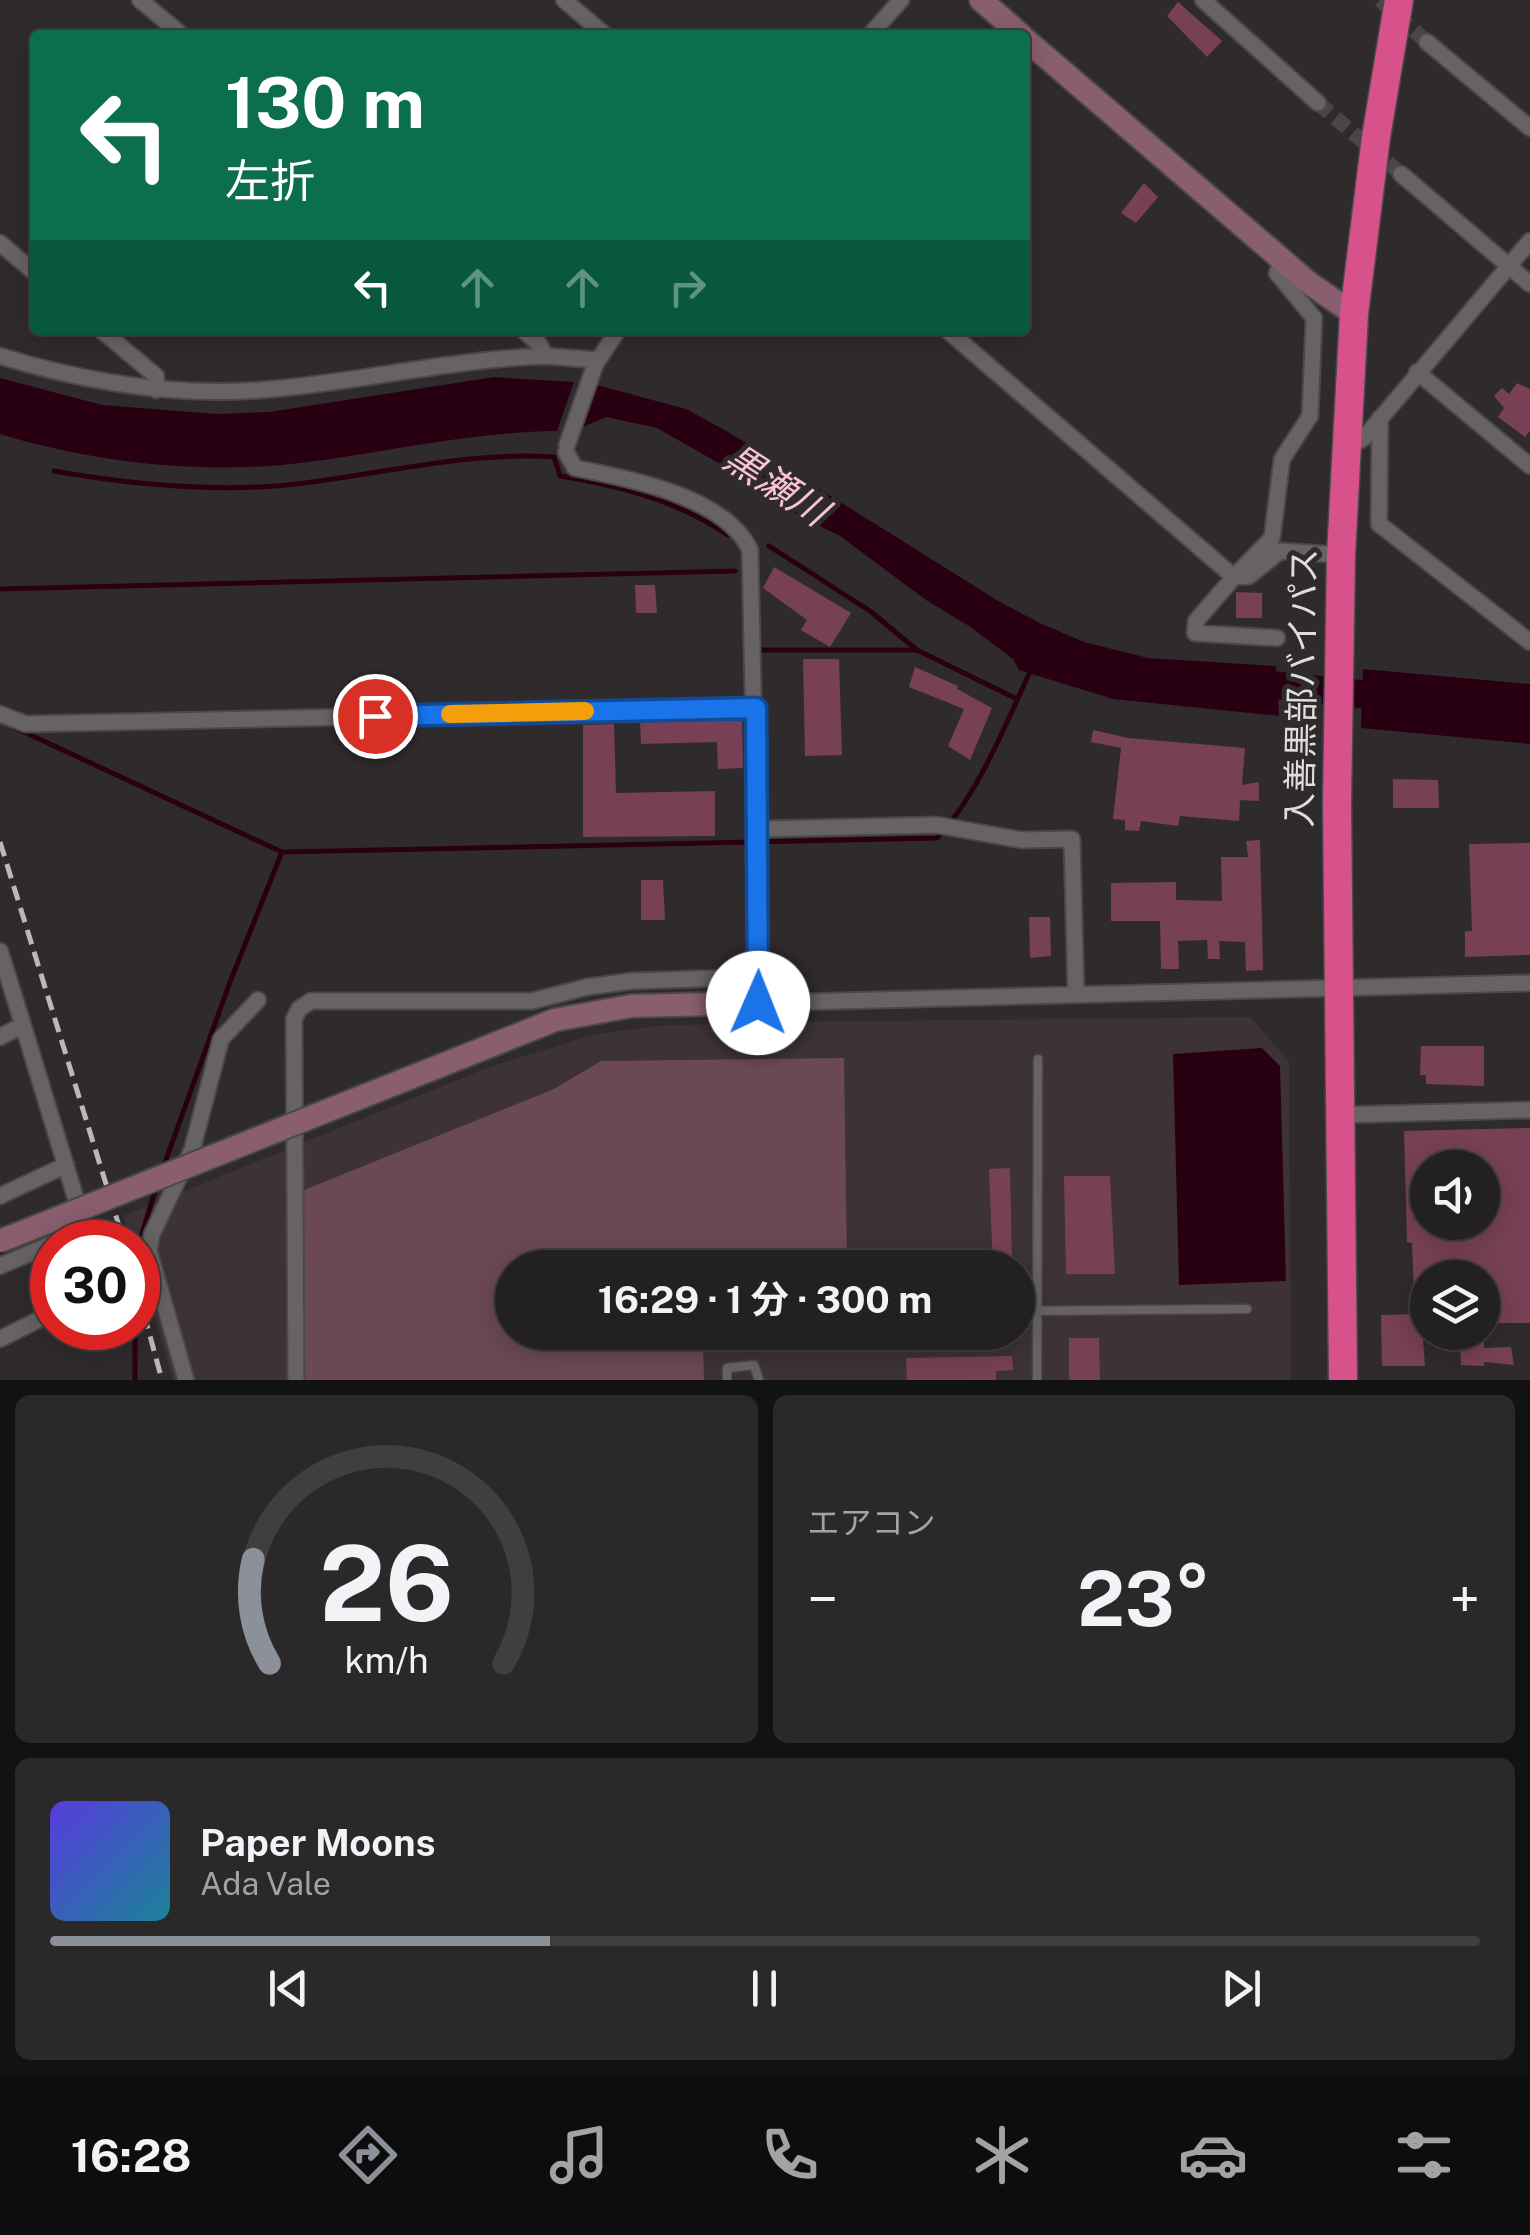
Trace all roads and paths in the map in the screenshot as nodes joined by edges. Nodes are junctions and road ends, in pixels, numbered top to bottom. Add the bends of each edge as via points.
1 (140, 0) edge
2 (564, 0) edge
3 (900, 0) edge
4 (981, 0) edge
5 (1203, 0) edge
6 (1399, 0) edge
7 (176, 30) edge
8 (599, 30) edge
9 (874, 30) edge
10 (1015, 30) edge
11 (1427, 42) tunnel mouth
12 (1030, 43) edge
13 (1318, 103) tunnel mouth
14 (1530, 128) edge
15 (1401, 174) tunnel mouth
16 (1530, 241) edge
17 (0, 243) edge
18 (1282, 261) junction
19 (1508, 264) junction
20 (30, 270) edge
21 (1530, 284) edge
22 (1354, 314) junction
23 (107, 335) edge
24 (529, 335) edge
25 (615, 335) edge
26 (953, 335) edge
27 (0, 356) edge
28 (546, 356) junction
29 (597, 362) junction
30 (1418, 372) junction
31 (156, 390) junction
32 (1380, 418) junction
33 (1530, 443) edge
34 (1346, 448) junction
35 (1524, 461) edge
36 (1340, 555) junction
37 (1234, 576) junction
38 (1277, 638) dead end
39 (1530, 642) edge
40 (756, 708) junction
41 (0, 714) edge
42 (758, 829) junction
43 (0, 952) edge
44 (760, 978) junction
45 (1530, 983) edge
46 (1338, 988) junction
47 (1076, 994) junction
48 (258, 1000) dead end
49 (758, 1003) junction
50 (23, 1026) junction
51 (0, 1037) edge
52 (1038, 1059) dead end
53 (1530, 1110) edge
54 (1339, 1114) junction
55 (66, 1164) junction
56 (0, 1196) edge
57 (82, 1220) edge
58 (0, 1241) edge
59 (30, 1253) edge
60 (0, 1266) edge
61 (1247, 1309) dead end
62 (1037, 1310) junction
63 (30, 1325) edge
64 (0, 1340) edge
65 (186, 1380) edge
66 (296, 1380) edge
67 (727, 1380) edge
68 (759, 1380) edge
69 (1037, 1380) edge
70 (1343, 1380) edge

1 - 7 street
2 - 8 street
3 - 9 street
4 - 10 street
5 - 13 street
6 - 22 highway, 入善黒部バイパス
11 - 14 street
12 - 18 street
15 - 19 street
16 - 19 street
17 - 20 street
18 - 22 street
18 - 37 street via 1277,273 1314,318 1310,416 1282,459 1272,538
19 - 21 street
19 - 30 street
22 - 34 highway, 入善黒部バイパス
23 - 31 street via 156,376
24 - 28 street
25 - 29 street
26 - 37 street
27 - 31 street via 60,375
28 - 29 street
28 - 31 street via 272,390
29 - 40 street via 566,448 575,468 656,488 743,534 753,573
30 - 32 street
30 - 35 street
32 - 34 street
32 - 39 street via 1379,524
33 - 35 street
34 - 36 highway, 入善黒部バイパス
36 - 37 street via 1280,551 1249,576
36 - 46 highway, 入善黒部バイパス
37 - 38 street via 1196,621 1195,633
40 - 41 street via 26,724
40 - 42 street
42 - 44 street
42 - 47 street via 937,824 1022,840 1072,839
43 - 50 street
44 - 49 street
44 - 66 street via 632,982 532,1001 311,1001 299,1009
45 - 46 street
46 - 47 street
46 - 54 highway, 入善黒部バイパス
47 - 49 street
48 - 65 street via 222,1039 192,1150 148,1250
49 - 58 street, bridge via 631,1006 555,1020
50 - 51 street
50 - 55 street
52 - 62 lane
53 - 54 street
54 - 70 highway, 入善黒部バイパス
55 - 56 street
55 - 57 street
59 - 60 street
61 - 62 lane
62 - 69 lane
63 - 64 street
67 - 68 lane via 726,1368 754,1364

